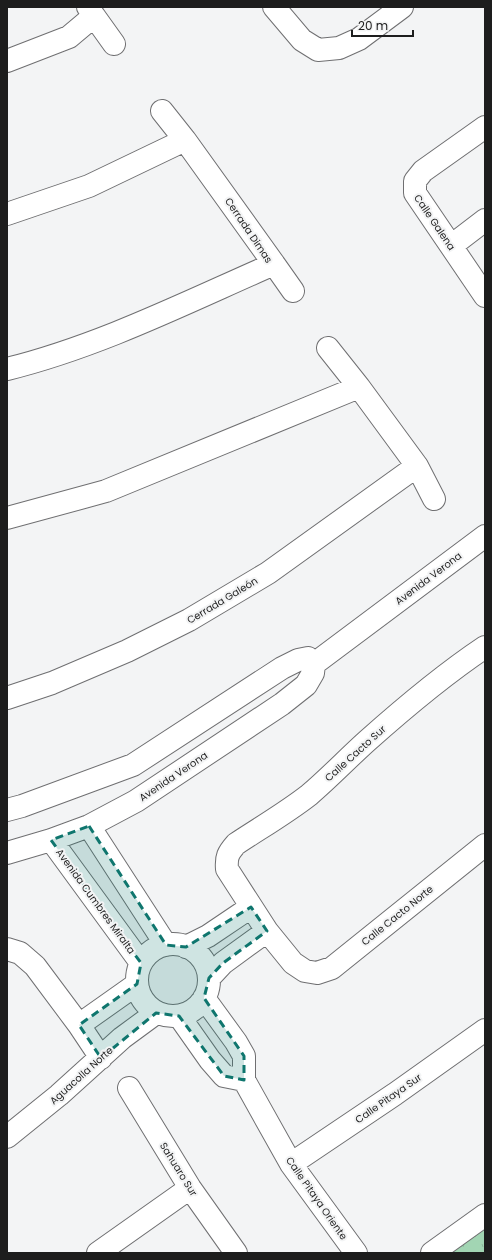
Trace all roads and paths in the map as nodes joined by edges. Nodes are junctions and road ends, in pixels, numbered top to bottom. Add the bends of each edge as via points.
1 (275, 7) edge
2 (402, 7) edge
3 (91, 12) edge
4 (114, 44) dead end
5 (7, 61) edge
6 (162, 111) dead end
7 (485, 127) edge
8 (185, 140) junction
9 (7, 214) edge
10 (485, 220) edge
11 (451, 246) junction
12 (274, 264) junction
13 (293, 290) dead end
14 (485, 296) edge
15 (328, 348) dead end
16 (7, 369) edge
17 (359, 387) junction
18 (417, 466) junction
19 (434, 499) dead end
20 (7, 518) edge
21 (485, 536) edge
22 (485, 647) edge
23 (314, 664) junction
24 (7, 698) edge
25 (7, 810) edge
26 (89, 826) junction
27 (52, 840) junction
28 (485, 845) edge
29 (7, 853) edge
30 (251, 907) junction
31 (267, 931) junction
32 (176, 946) junction
33 (13, 951) edge
34 (141, 963) junction
35 (137, 984) junction
36 (207, 988) junction
37 (156, 1013) junction
38 (179, 1016) junction
39 (79, 1025) junction
40 (485, 1030) edge
41 (101, 1058) junction
42 (244, 1080) junction
43 (129, 1088) dead end
44 (7, 1137) edge
45 (291, 1164) junction
46 (190, 1188) junction
47 (485, 1215) edge
48 (234, 1250) edge
49 (98, 1253) edge
50 (356, 1253) edge
51 (432, 1253) edge

1 - 2 street via 302,40 318,50 339,48 359,39
3 - 4 street
3 - 5 street via 69,37
6 - 8 street, Cerrada Dimas
7 - 11 street, Calle Galena via 423,171 415,181 415,193
8 - 9 street via 89,186
8 - 12 street, Cerrada Dimas
10 - 11 street
11 - 14 street, Calle Galena
12 - 13 street
12 - 16 street, Cerrada Dimas via 98,340 30,364
15 - 17 street
17 - 18 street
17 - 20 street via 106,491
18 - 19 street
18 - 24 street, Cerrada Galeón via 268,572 189,620 127,651 52,683
21 - 23 street, Avenida Verona
22 - 30 street, Calle Cacto Sur via 424,693 307,796 236,844 227,859 227,869
23 - 25 street via 308,658 282,668 133,766
23 - 26 street, Avenida Verona via 313,673 306,685 282,704 136,801
26 - 27 street, Avenida Verona
26 - 32 street
27 - 29 street, Avenida Verona
27 - 34 street, Avenida Cumbres Miralta
28 - 31 street, Calle Cacto Norte via 332,968 317,973 305,971 293,963
30 - 31 street
30 - 32 street via 208,936
31 - 36 street via 223,963
32 - 34 street via 156,948
32 - 36 street via 195,952 202,959 207,968
33 - 39 street via 35,966
34 - 35 street via 137,973
35 - 37 street via 146,1006
35 - 39 street
36 - 38 street via 198,1007
36 - 42 street, Calle Pitaya Oriente via 244,1056
37 - 38 street
37 - 41 street, Aguacolla Norte via 122,1038
38 - 42 street via 224,1076
39 - 41 street
40 - 45 street, Calle Pitaya Sur
41 - 44 street, Aguacolla Norte
42 - 45 street, Calle Pitaya Oriente
43 - 46 street, Sahuaro Sur
45 - 50 street, Calle Pitaya Oriente
46 - 48 street, Sahuaro Sur
46 - 49 street
47 - 51 street

